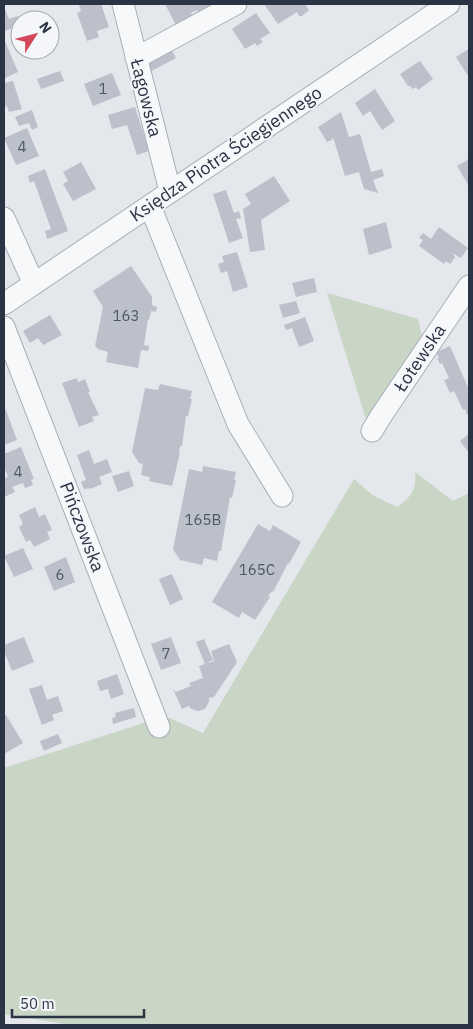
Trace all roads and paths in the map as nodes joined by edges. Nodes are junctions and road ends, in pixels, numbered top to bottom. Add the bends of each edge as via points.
1 (123, 4) edge
2 (236, 4) edge
3 (449, 4) edge
4 (136, 58) junction
5 (170, 191) junction
6 (150, 206) junction
7 (4, 218) edge
8 (34, 284) junction
9 (469, 286) edge
10 (4, 304) edge
11 (4, 327) edge
12 (372, 431) dead end
13 (282, 496) dead end
14 (159, 727) dead end

1 - 4 street, Łagowska
2 - 4 street
3 - 5 street, Księdza Piotra Ściegiennego
4 - 5 street, Łagowska
5 - 6 street, Księdza Piotra Ściegiennego
6 - 8 street, Księdza Piotra Ściegiennego
6 - 13 street via 238,424
7 - 8 street
8 - 10 street, Księdza Piotra Ściegiennego
9 - 12 street, Łotewska
11 - 14 street, Pińczowska

